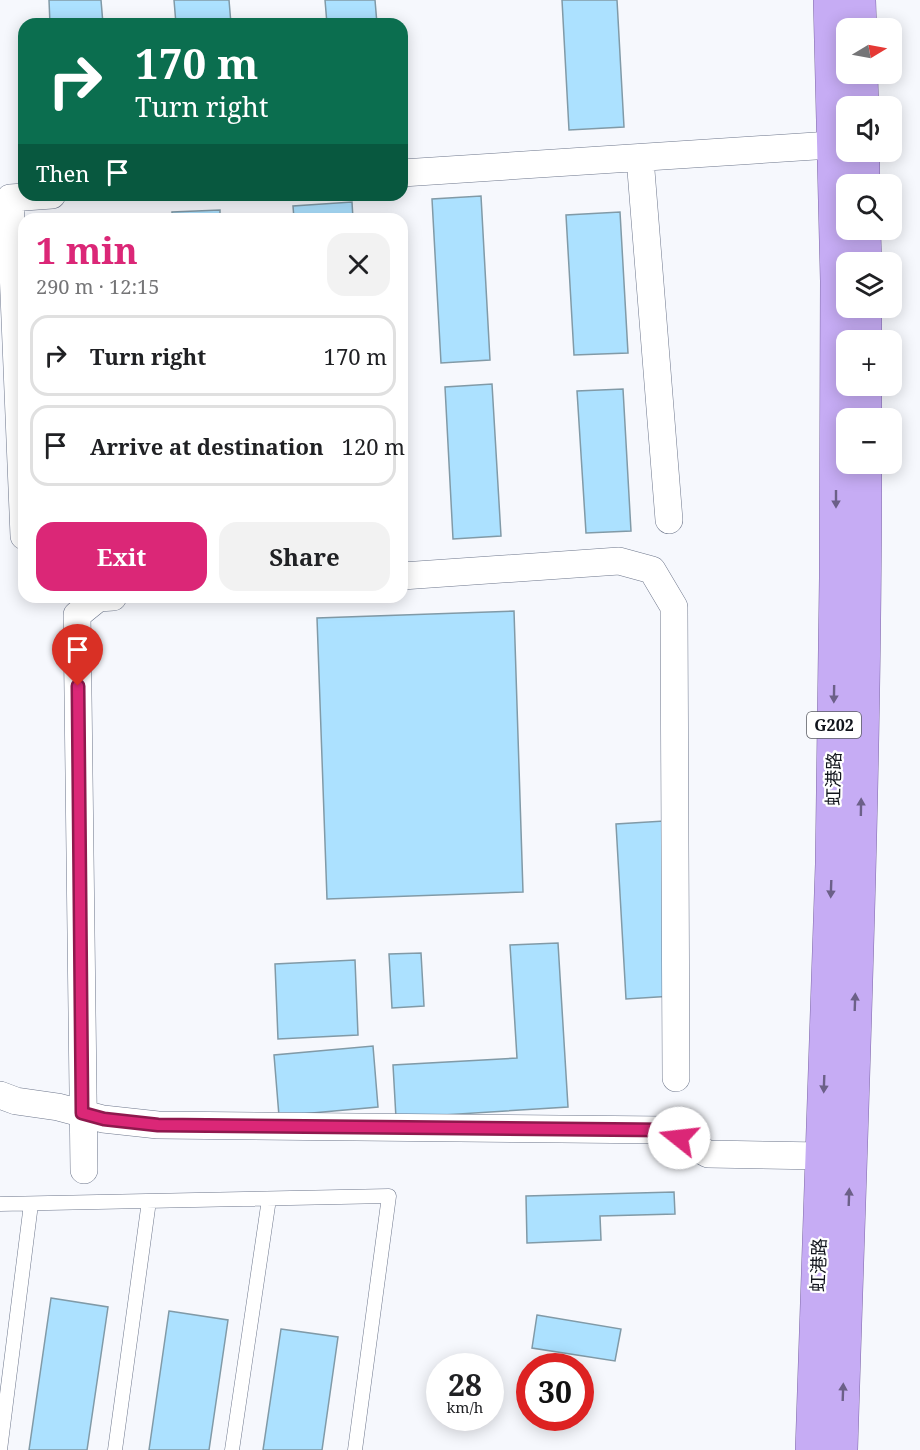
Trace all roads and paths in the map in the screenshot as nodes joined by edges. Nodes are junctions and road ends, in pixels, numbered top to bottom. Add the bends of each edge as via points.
1 (830, 0) edge
2 (859, 0) edge
3 (860, 18) edge
4 (841, 96) edge
5 (836, 148) edge
6 (640, 158) junction
7 (846, 162) edge
8 (408, 173) edge
9 (18, 197) edge
10 (18, 391) edge
11 (865, 474) edge
12 (669, 520) dead end
13 (408, 576) edge
14 (92, 603) edge
15 (676, 1078) dead end
16 (0, 1095) edge
17 (82, 1113) junction
18 (822, 1156) junction
19 (84, 1170) dead end
20 (268, 1199) junction
21 (149, 1201) junction
22 (0, 1204) edge
23 (31, 1204) junction
24 (0, 1450) edge
25 (115, 1450) edge
26 (232, 1450) edge
27 (355, 1450) edge
28 (812, 1450) edge
29 (841, 1450) edge

1 - 4 highway, 虹港路 / G202
2 - 3 highway
5 - 6 street
6 - 8 street
6 - 12 street
7 -> 18 highway, 虹港路 / G202 via 837,281 832,864
9 - 10 street via 10,198
29 -> 11 highway, 虹港路 / G202 via 859,889
13 - 15 street via 619,561 652,570 674,607
14 - 17 street via 77,615
16 - 17 street
17 - 18 street via 158,1125 665,1130 708,1154
17 - 19 street
18 - 28 highway, 虹港路 / G202
20 - 21 lane
20 - 26 lane
20 - 27 lane via 389,1196
21 - 23 lane
21 - 25 lane
22 - 23 lane
23 - 24 lane

